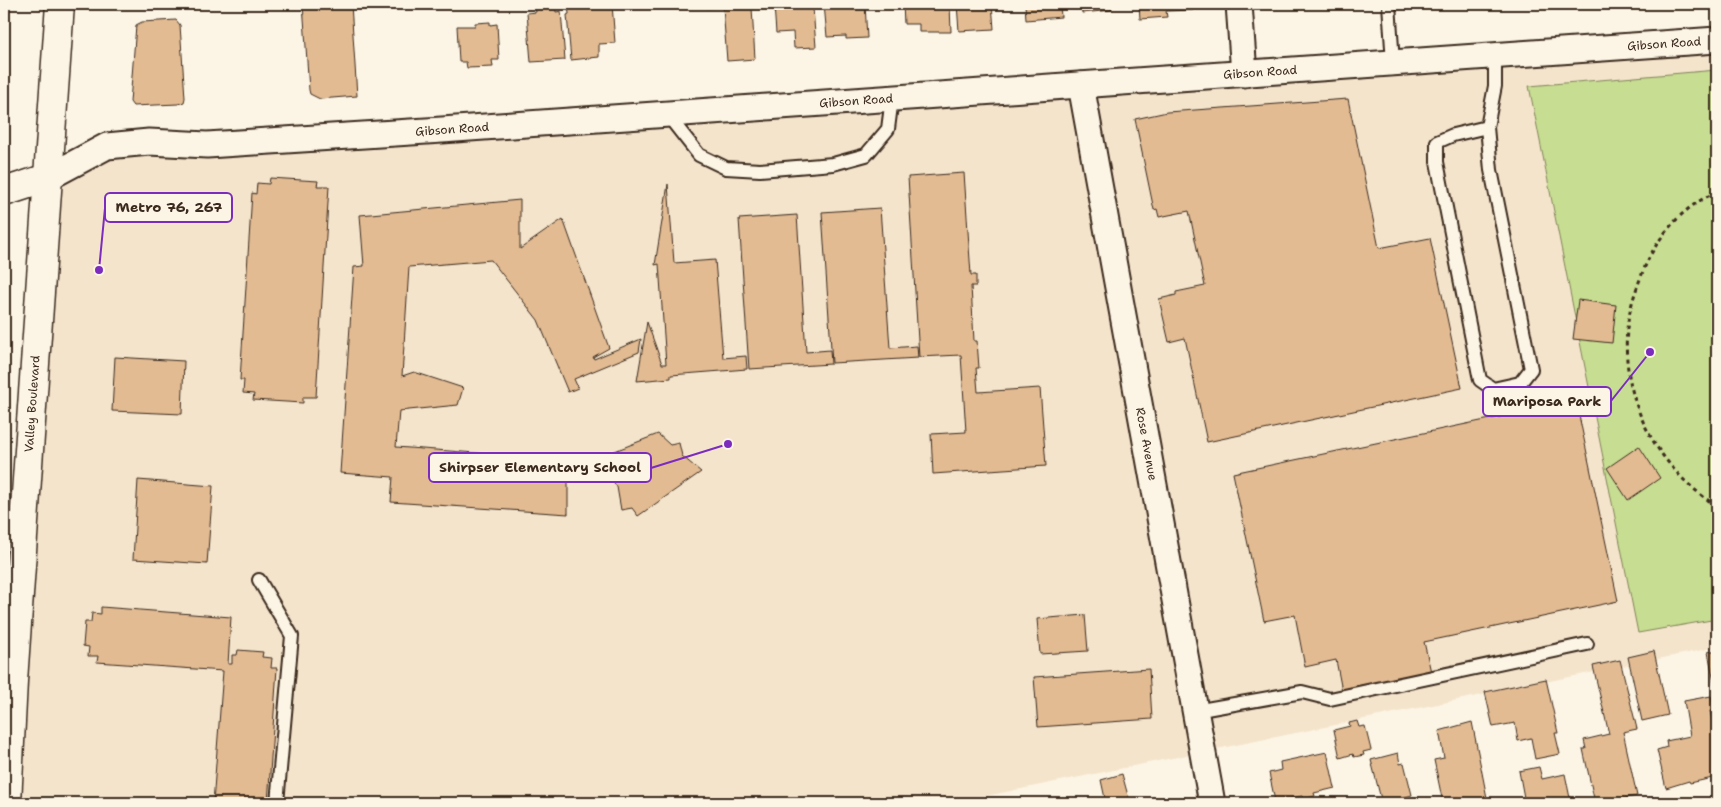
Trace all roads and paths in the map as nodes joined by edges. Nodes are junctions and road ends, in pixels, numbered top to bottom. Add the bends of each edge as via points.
1 (60, 4) edge
2 (1239, 4) edge
3 (1388, 4) edge
4 (1717, 40) edge
5 (1495, 56) junction
6 (1393, 63) junction
7 (1244, 74) junction
8 (1081, 85) junction
9 (892, 98) junction
10 (666, 113) junction
11 (1487, 127) junction
12 (47, 178) junction
13 (4, 192) edge
14 (1717, 192) edge
15 (1717, 506) edge
16 (12, 573) edge
17 (259, 580) dead end
18 (1587, 644) dead end
19 (1195, 711) junction
20 (7, 803) edge
21 (277, 803) edge
22 (1212, 803) edge

1 - 12 main road, Valley Boulevard
2 - 7 street
3 - 6 lane
4 - 5 street, Gibson Road
5 - 6 street, Gibson Road
5 - 11 lane via 1496,86
6 - 7 street, Gibson Road
7 - 8 street, Gibson Road
8 - 9 street, Gibson Road
8 - 19 street, Rose Avenue
9 - 10 street, Gibson Road
9 - 10 lane via 888,129 866,155 833,164 760,170 726,168 699,155
10 - 12 street, Gibson Road via 208,145 150,142 107,146
11 - 11 lane via 1491,170 1531,369 1520,383 1493,390 1480,380 1437,162 1437,142
12 - 13 main road, Gibson Road
12 - 16 main road, Valley Boulevard
14 - 15 path via 1696,203 1673,223 1652,252 1630,312 1626,347 1632,393 1646,428 1677,474
16 - 20 main road, Valley Boulevard
17 - 21 lane via 292,636
18 - 19 lane via 1330,699 1302,692
19 - 22 street, Rose Avenue

